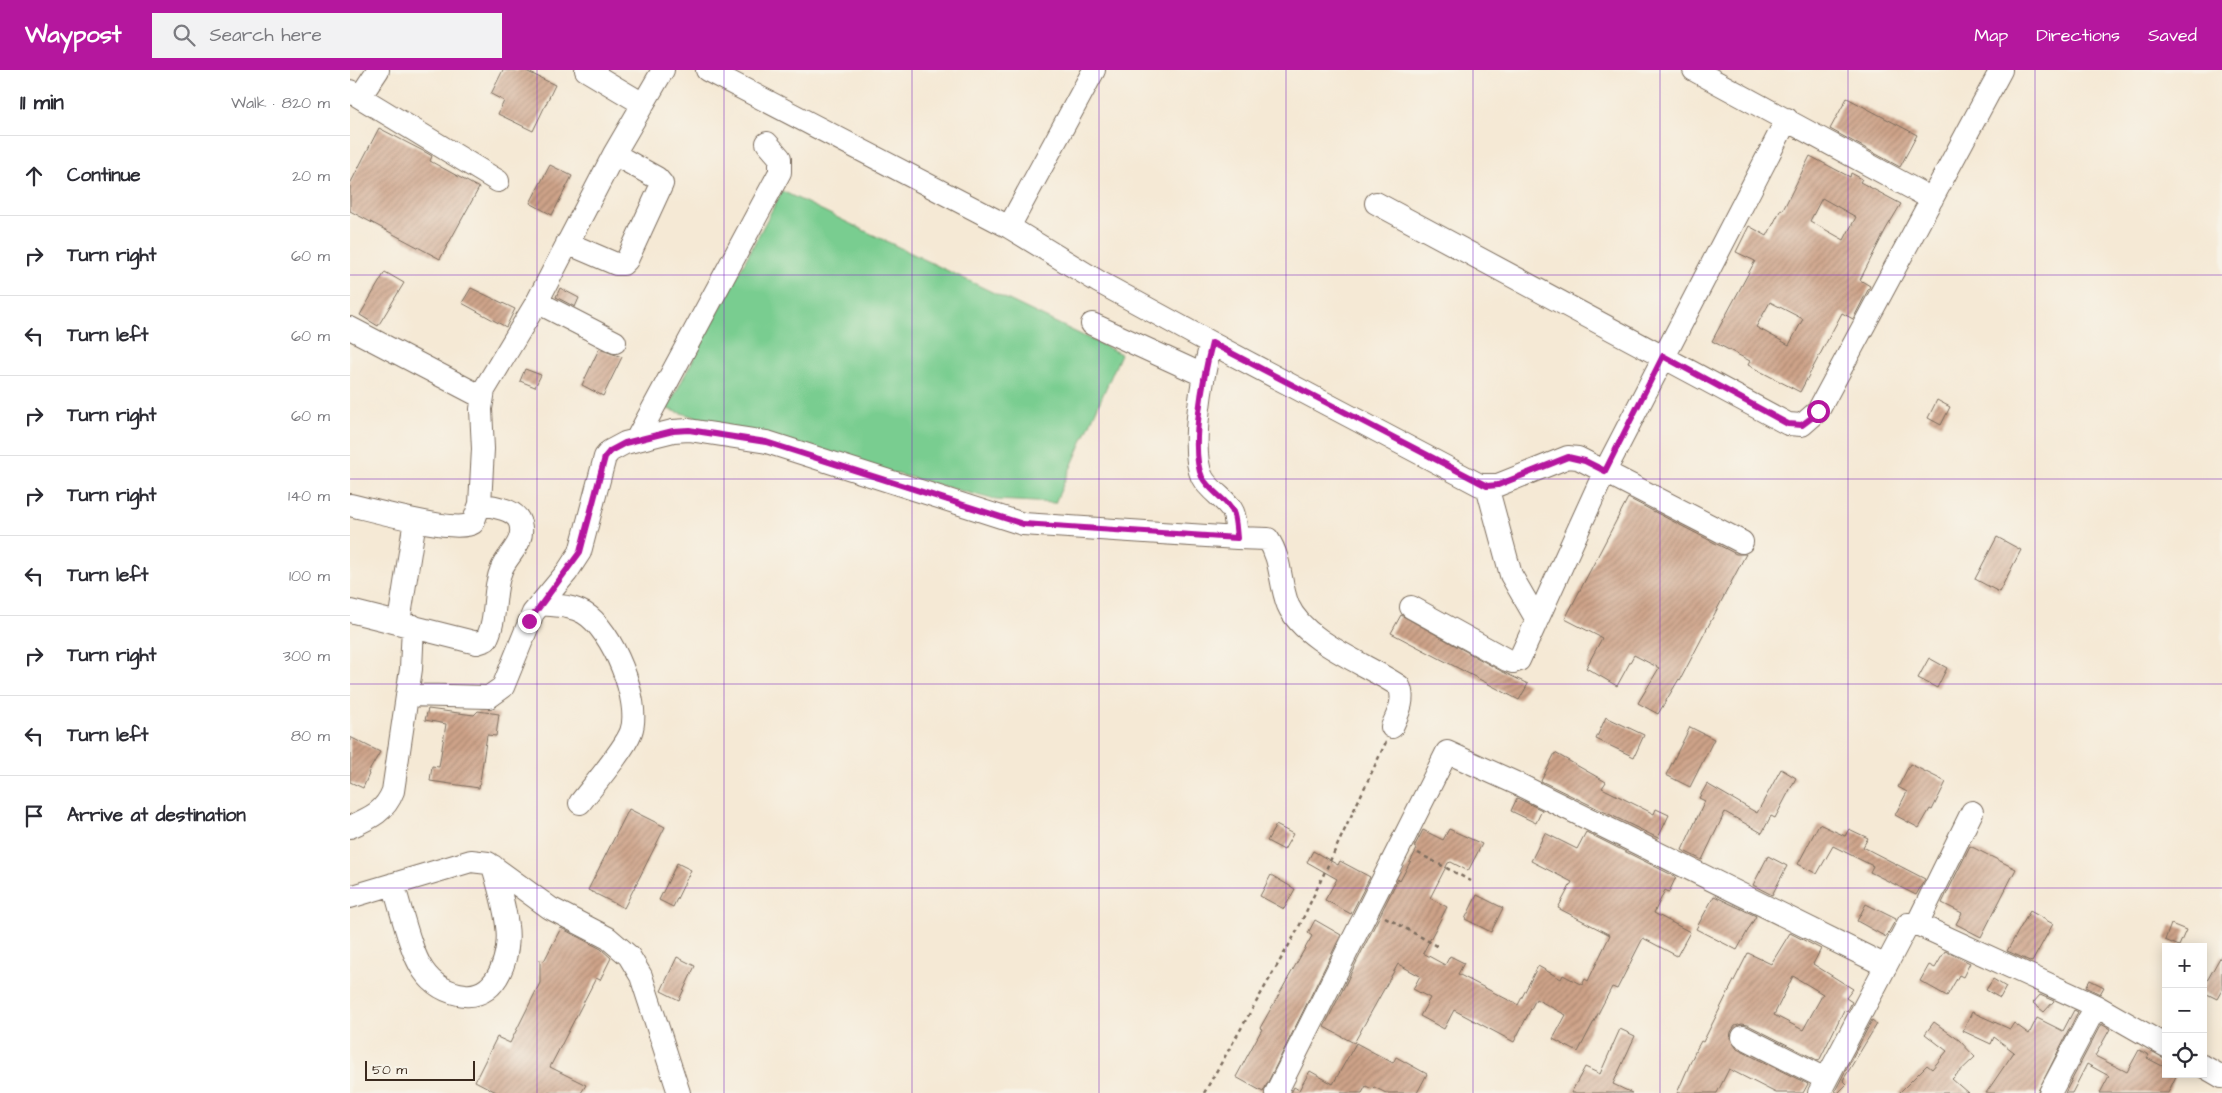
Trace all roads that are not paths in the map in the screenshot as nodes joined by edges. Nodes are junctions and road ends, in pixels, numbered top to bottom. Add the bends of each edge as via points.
1 (378, 70) edge
2 (586, 70) edge
3 (663, 70) edge
4 (707, 70) edge
5 (1094, 70) edge
6 (1694, 70) edge
7 (2000, 70) edge
8 (355, 94) edge
9 (643, 104) junction
10 (1788, 119) junction
11 (767, 144) dead end
12 (614, 154) junction
13 (498, 181) dead end
14 (1932, 199) junction
15 (1376, 203) dead end
16 (1009, 227) junction
17 (567, 243) junction
18 (538, 302) junction
19 (1092, 324) dead end
20 (350, 328) edge
21 (615, 342) dead end
22 (1212, 343) junction
23 (1663, 356) junction
24 (1203, 375) junction
25 (482, 397) junction
26 (636, 440) junction
27 (1605, 471) junction
28 (1487, 486) junction
29 (480, 504) junction
30 (350, 505) edge
31 (416, 520) junction
32 (1237, 538) junction
33 (1742, 542) dead end
34 (540, 604) junction
35 (1411, 607) dead end
36 (350, 611) edge
37 (1537, 620) junction
38 (406, 624) junction
39 (407, 695) junction
40 (1392, 727) road end
41 (580, 803) dead end
42 (1972, 812) dead end
43 (350, 827) edge
44 (493, 866) junction
45 (393, 884) junction
46 (350, 897) edge
47 (1917, 924) junction
48 (1886, 966) junction
49 (2096, 1006) junction
50 (1742, 1037) dead end
51 (2162, 1044) edge
52 (2207, 1068) edge
53 (2222, 1077) edge
54 (1822, 1086) edge
55 (679, 1093) edge
56 (1276, 1093) edge
57 (2050, 1093) edge

1 - 8 street
2 - 9 street
3 - 9 street
4 - 16 street
5 - 16 street
6 - 10 street
7 - 14 street
8 - 13 street
9 - 12 street
10 - 14 street
10 - 23 street
11 - 26 street via 778,153 780,172
12 - 17 street
12 - 17 street via 662,184 627,260 616,264
14 - 23 street via 1818,411 1808,422 1788,424
15 - 23 street
16 - 22 street via 1099,282
17 - 18 street
18 - 21 street
18 - 25 street
19 - 24 street
20 - 25 street
22 - 24 street
22 - 28 street
23 - 27 street
24 - 32 street via 1199,464 1207,485 1233,510
25 - 29 street
26 - 32 street via 689,430 766,442 1023,524
26 - 34 street via 616,446 605,457 580,552
27 - 28 street via 1568,457 1498,485
27 - 33 street
27 - 37 street
28 - 37 street via 1511,575
29 - 31 street via 473,523 466,527
29 - 38 street via 516,516 521,530 515,549 501,572 488,637 477,643
30 - 31 street
31 - 38 street
32 - 40 street via 1268,539 1277,554 1288,606 1305,628 1399,686 1401,703
34 - 39 street via 529,621 507,680 494,696
34 - 41 street via 576,609 593,619 614,646 630,693 633,713 631,734
35 - 37 street via 1513,662 1522,655
36 - 38 street
38 - 39 street
39 - 43 street via 391,797 377,816
42 - 47 street
44 - 45 street via 470,861
44 - 45 street via 508,940 497,977 490,987 472,995 440,987 422,969
44 - 55 street via 550,908 608,938 629,956 641,976
45 - 46 street
47 - 48 street via 1908,924
47 - 49 street
48 - 54 street
48 - 56 street via 1529,789 1448,753
49 - 51 street
49 - 57 street
50 - 54 street
52 - 53 street

